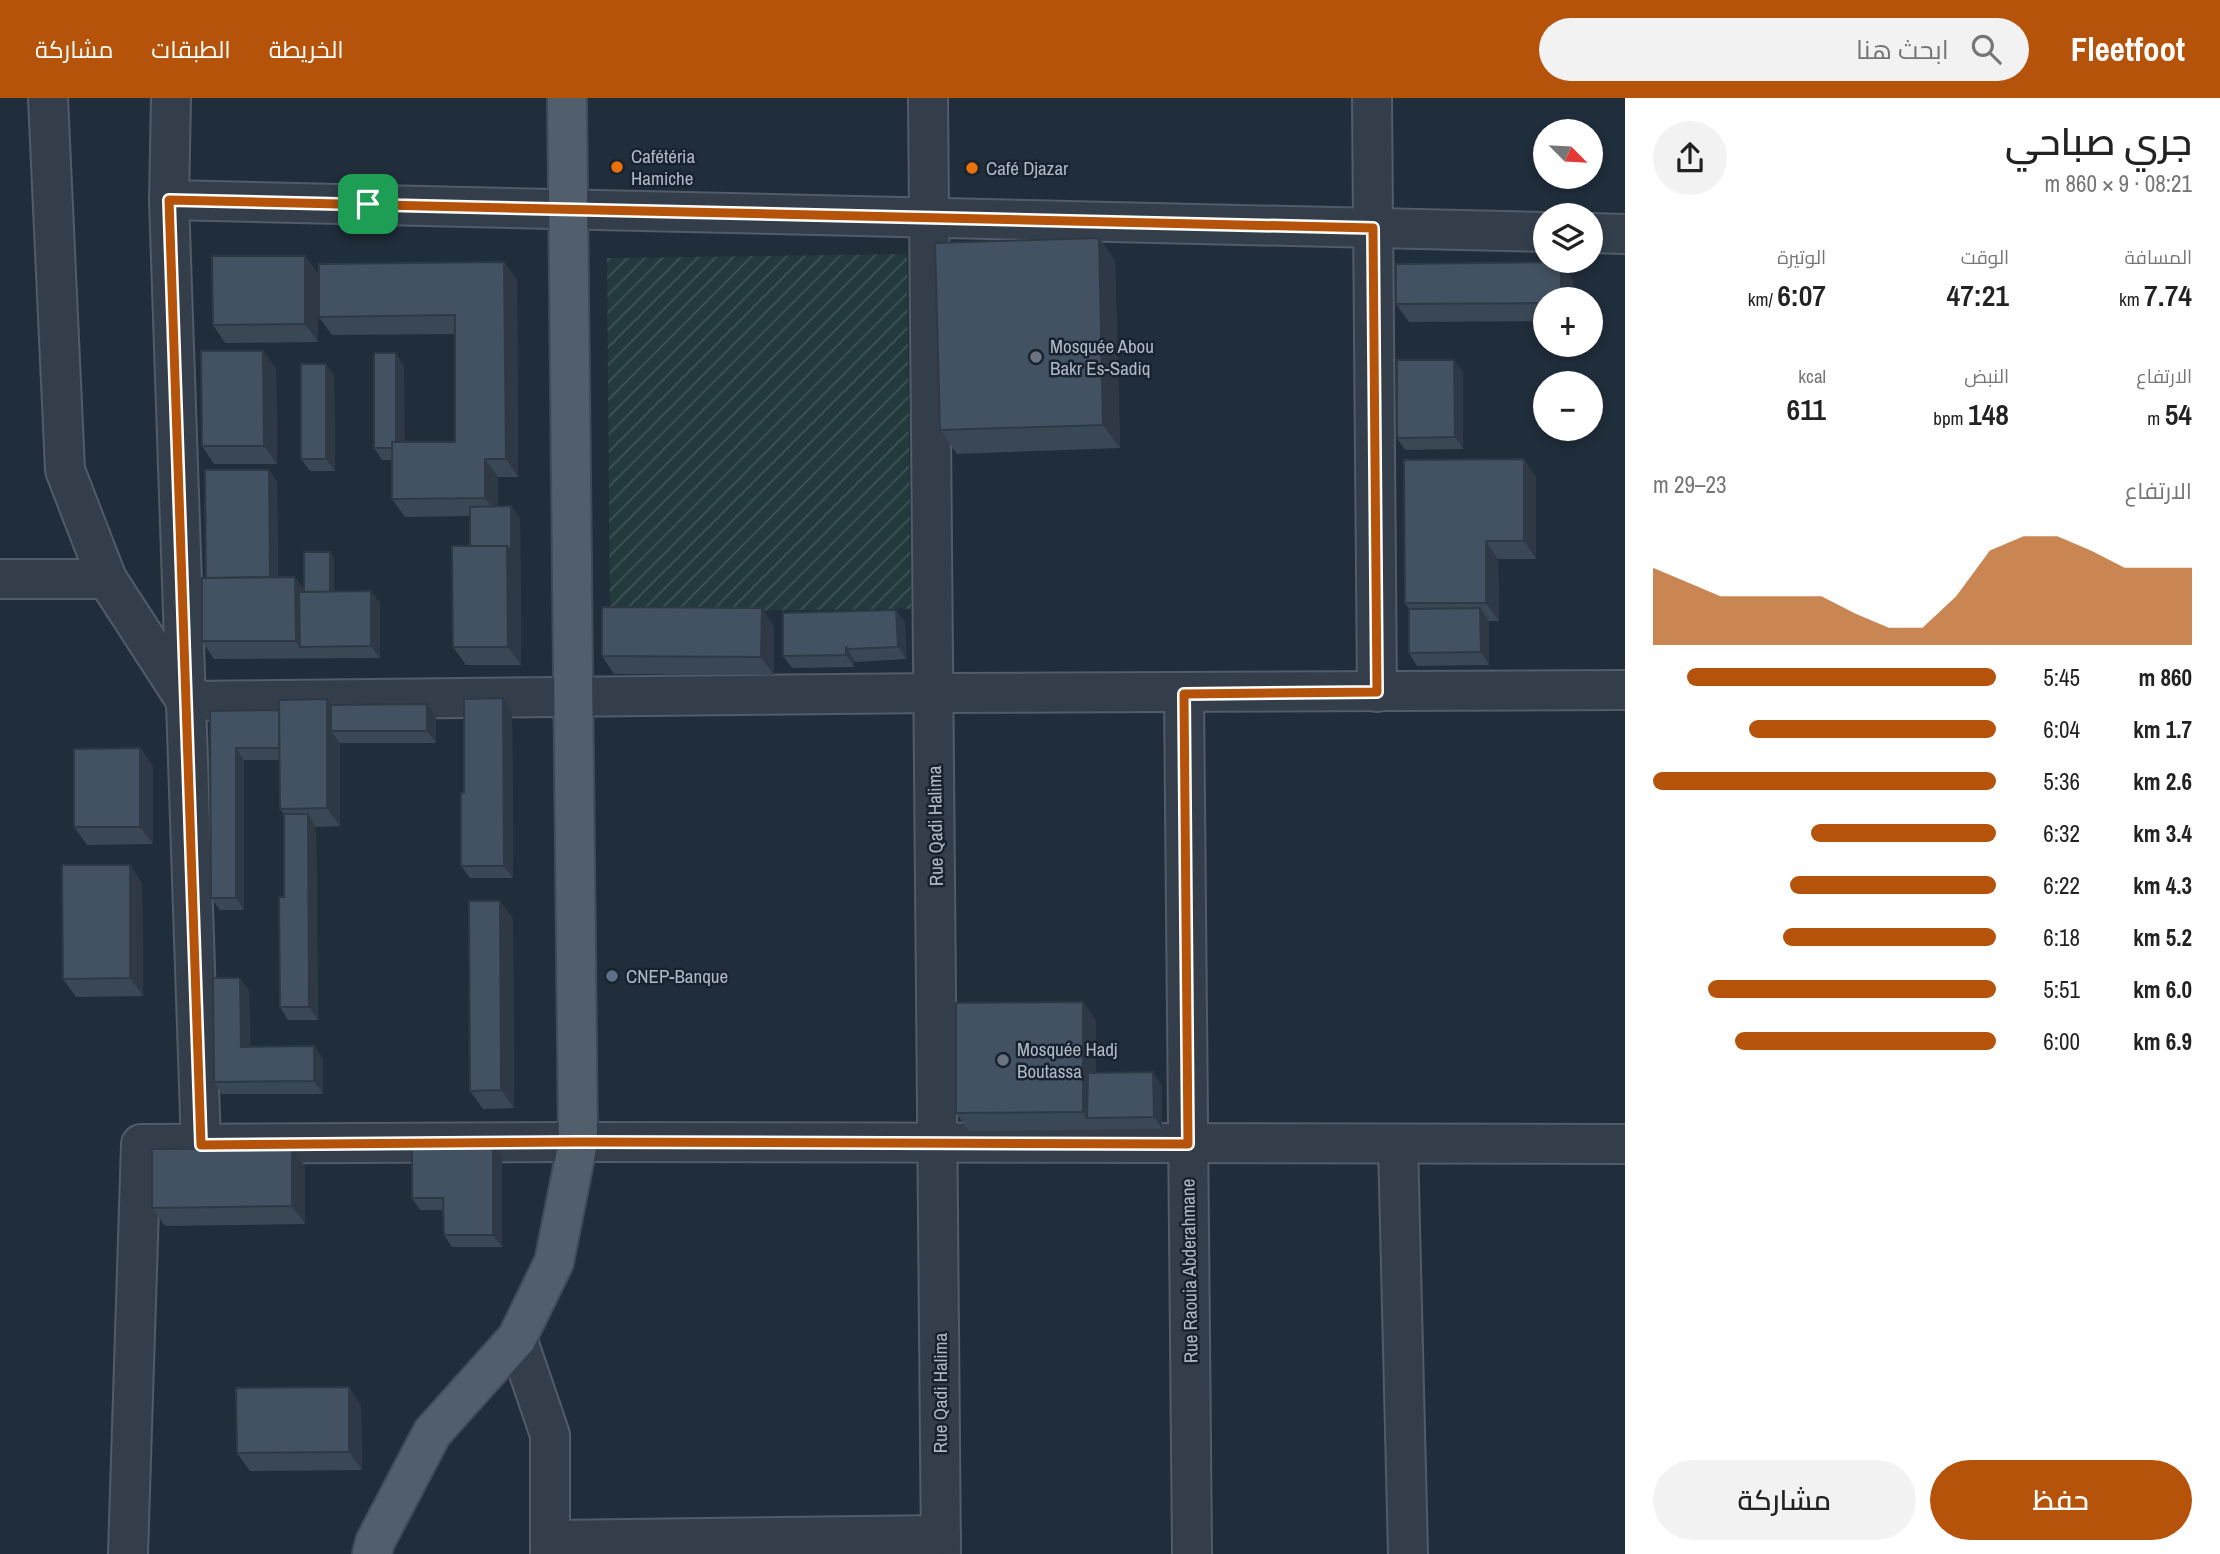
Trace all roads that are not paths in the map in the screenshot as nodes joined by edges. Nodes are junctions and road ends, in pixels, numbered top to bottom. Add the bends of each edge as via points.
1 (48, 98) edge
2 (171, 98) edge
3 (567, 98) edge
4 (928, 98) edge
5 (1372, 98) edge
6 (169, 200) junction
7 (568, 209) junction
8 (929, 218) junction
9 (1373, 228) junction
10 (1533, 232) edge
11 (1603, 233) edge
12 (1625, 234) edge
13 (0, 579) edge
14 (107, 579) junction
15 (1625, 690) edge
16 (1377, 692) junction
17 (934, 693) junction
18 (1184, 694) junction
19 (572, 698) junction
20 (186, 701) junction
21 (578, 1142) junction
22 (939, 1144) junction
23 (1188, 1144) junction
24 (1398, 1144) junction
25 (1625, 1144) edge
26 (201, 1145) junction
27 (517, 1338) junction
28 (941, 1545) edge
29 (550, 1547) edge
30 (128, 1554) edge
31 (372, 1554) edge
32 (1192, 1554) edge
33 (1408, 1554) edge

1 - 14 street via 65,470
2 - 6 street
3 - 7 main road
4 - 8 street, Rue Qadi Halima
5 - 9 street
6 - 7 street
6 - 20 street
7 - 8 street
7 - 19 main road
8 - 9 street
8 - 17 street, Rue Qadi Halima
9 - 10 street
9 - 16 street
11 - 12 street
13 - 14 street
14 - 20 street
15 - 16 street
16 - 18 street
17 - 18 street
17 - 19 street
17 - 22 street, Rue Qadi Halima
18 - 23 street, Rue Raouia Abderahmane
19 - 20 street
19 - 21 main road
20 - 26 street
21 - 22 street
21 - 26 street
21 - 27 main road via 554,1262
22 - 23 street
22 - 28 street, Rue Qadi Halima
23 - 24 street
23 - 32 street, Rue Raouia Abderahmane
24 - 25 street
24 - 33 street
26 - 30 street via 141,1144
27 - 29 street via 550,1435
27 - 31 main road via 432,1433
28 - 29 street

